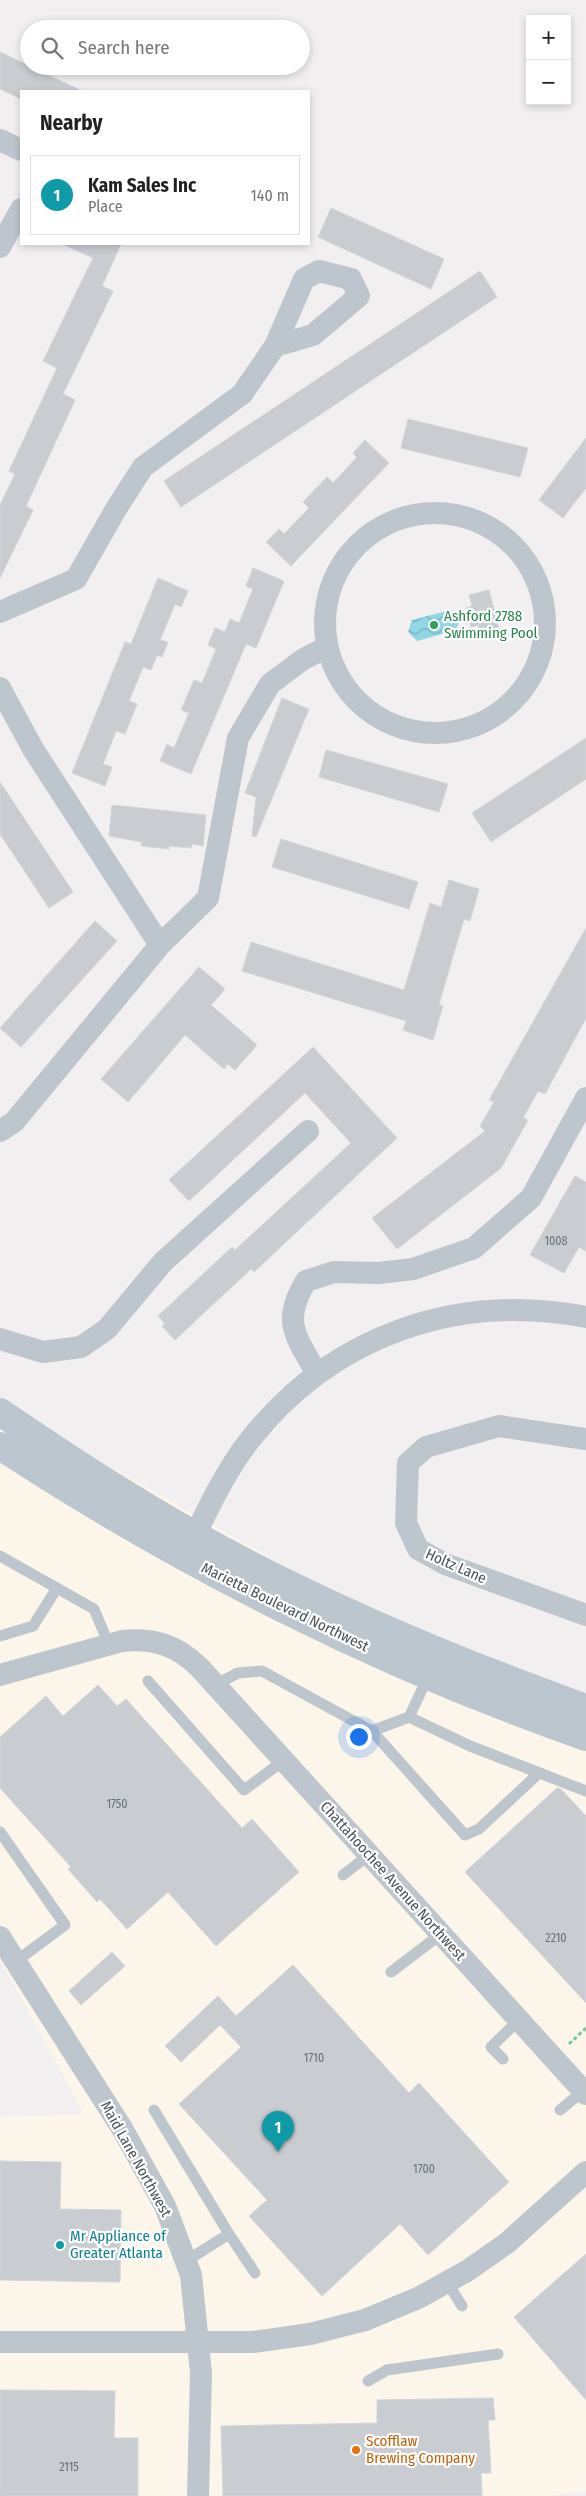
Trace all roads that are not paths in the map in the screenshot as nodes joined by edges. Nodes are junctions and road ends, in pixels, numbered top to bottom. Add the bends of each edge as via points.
1 (0, 140) edge
2 (20, 150) edge
3 (20, 211) edge
4 (0, 247) edge
5 (275, 346) dead end
6 (0, 612) edge
7 (327, 647) junction
8 (0, 688) edge
9 (160, 944) junction
10 (586, 1098) edge
11 (0, 1131) edge
12 (308, 1131) dead end
13 (586, 1317) edge
14 (0, 1339) edge
15 (317, 1374) junction
16 (0, 1412) edge
17 (586, 1439) edge
18 (0, 1446) edge
19 (190, 1546) junction
20 (0, 1556) edge
21 (57, 1588) junction
22 (586, 1616) edge
23 (0, 1636) edge
24 (109, 1645) junction
25 (0, 1675) edge
26 (429, 1675) junction
27 (148, 1681) dead end
28 (215, 1685) junction
29 (586, 1708) edge
30 (409, 1717) junction
31 (372, 1731) junction
32 (586, 1737) edge
33 (283, 1761) junction
34 (539, 1773) junction
35 (586, 1791) edge
36 (0, 1832) edge
37 (369, 1855) junction
38 (343, 1875) dead end
39 (441, 1934) junction
40 (0, 1937) edge
41 (8, 1966) edge
42 (391, 1972) dead end
43 (519, 2020) junction
44 (503, 2059) dead end
45 (584, 2093) edge
46 (154, 2110) dead end
47 (560, 2110) dead end
48 (586, 2172) edge
49 (229, 2234) junction
50 (186, 2261) junction
51 (255, 2273) dead end
52 (447, 2282) junction
53 (462, 2306) dead end
54 (0, 2342) edge
55 (200, 2344) junction
56 (498, 2354) dead end
57 (368, 2381) dead end
58 (198, 2496) edge

1 - 2 street
3 - 4 street
5 - 6 street via 242,394 143,467 76,579
7 - 7 street via 326,603 342,562 374,530 415,514 459,515 500,533 530,565 545,606 543,648 526,686 495,716 456,731 414,731 374,715 344,686
7 - 9 street via 302,660 270,684 238,738 208,898
8 - 9 street via 33,749
9 - 11 street via 14,1122
10 - 15 street via 531,1198 474,1248 413,1269 379,1273 334,1272 306,1282 295,1300 292,1325
12 - 14 street via 164,1262 107,1329 81,1347 43,1352
13 - 15 street via 562,1312 504,1309 441,1317 376,1339
15 - 19 street via 290,1396 248,1443
16 - 19 main road
17 - 22 street, Holtz Lane via 499,1426 426,1447 408,1463 406,1523 418,1549 445,1564
18 - 19 main road, Marietta Boulevard Northwest via 123,1523
19 - 26 main road, Marietta Boulevard Northwest via 371,1650
19 - 29 main road via 465,1663
20 - 21 lane
21 - 23 lane via 33,1626
21 - 24 lane via 94,1609
24 - 25 street, Chattahoochee Avenue Northwest
24 - 28 street, Chattahoochee Avenue Northwest via 143,1639 172,1646 200,1668
26 - 30 lane
26 - 32 main road, Marietta Boulevard Northwest
27 - 33 lane via 244,1790
28 - 31 lane via 238,1673 262,1671
28 - 33 street, Chattahoochee Avenue Northwest
30 - 31 lane
30 - 34 lane via 470,1746
31 - 34 lane via 465,1834 479,1829
33 - 37 street, Chattahoochee Avenue Northwest
34 - 35 lane
36 - 41 lane via 65,1925
37 - 38 lane
37 - 39 street, Chattahoochee Avenue Northwest
39 - 42 lane
39 - 43 street, Chattahoochee Avenue Northwest
40 - 41 street, Maid Lane Northwest
41 - 50 street, Maid Lane Northwest via 123,2130 165,2206
43 - 44 lane via 491,2047
43 - 45 street, Chattahoochee Avenue Northwest
45 - 47 lane
46 - 49 lane
48 - 52 street via 507,2243
49 - 50 lane
49 - 51 lane
50 - 55 street, Maid Lane Northwest via 192,2275
52 - 53 lane
52 - 55 street via 365,2320 310,2334 253,2342
54 - 55 street
55 - 58 street, Maid Lane Northwest
56 - 57 lane via 386,2370

